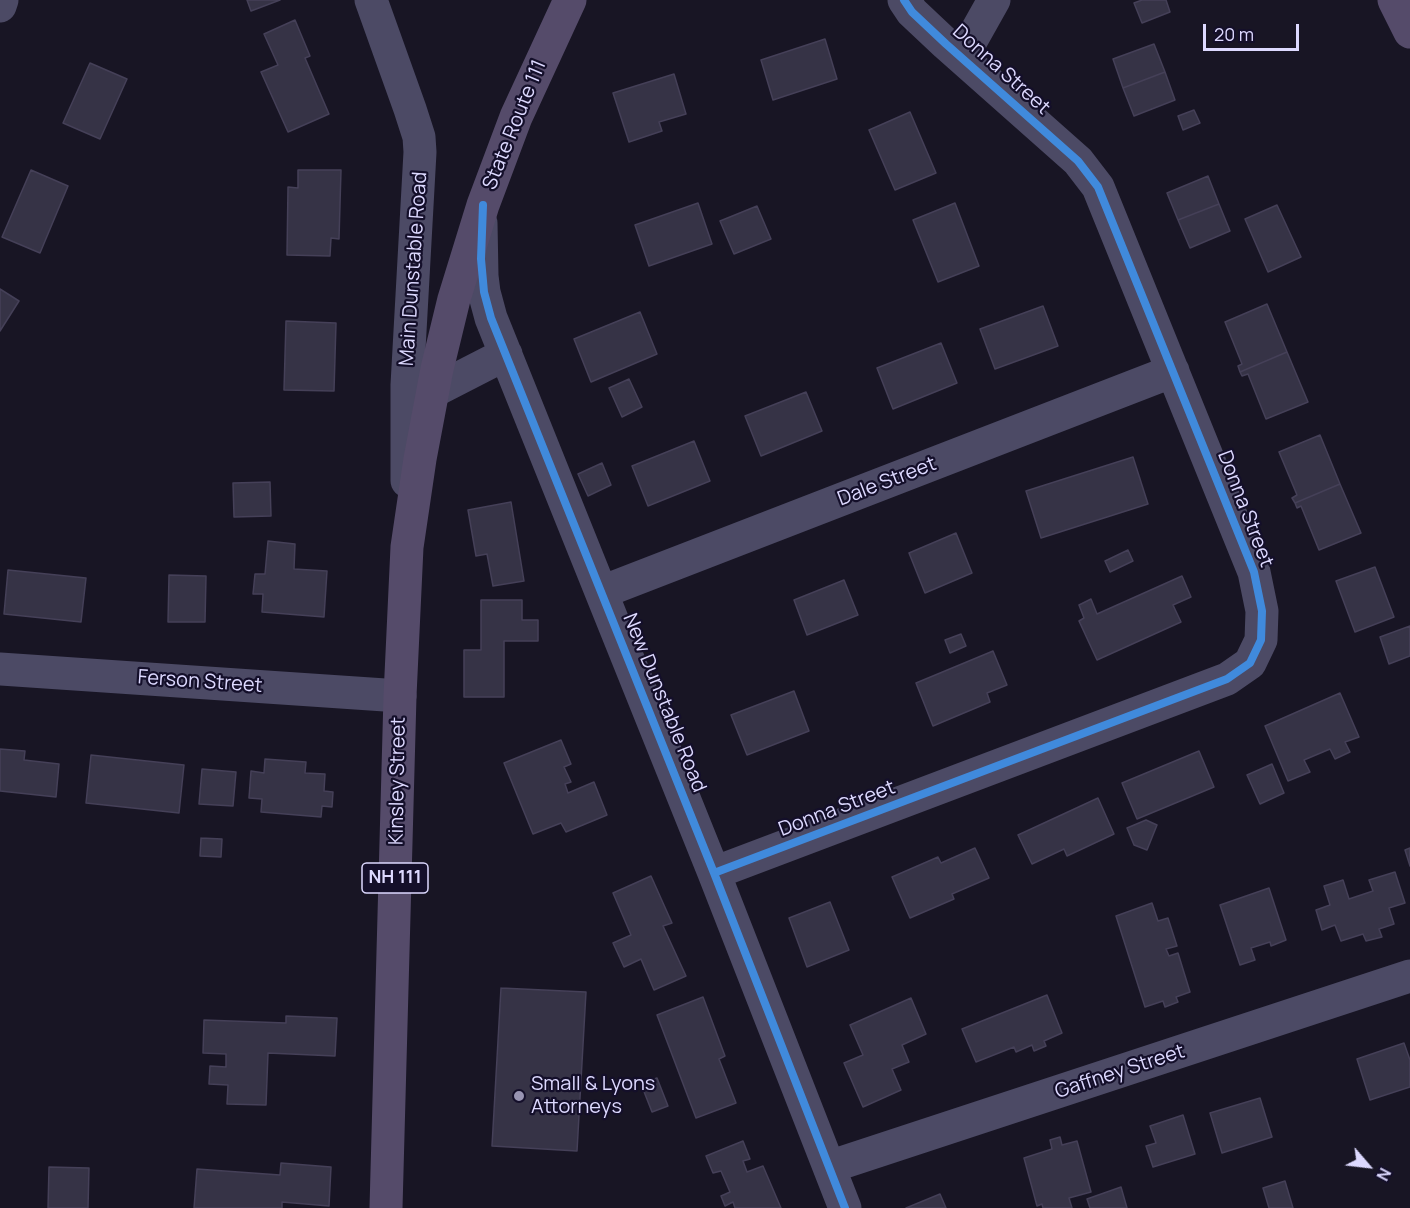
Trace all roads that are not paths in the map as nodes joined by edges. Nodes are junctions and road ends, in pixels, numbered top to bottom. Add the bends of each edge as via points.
1 (2, 0) edge
2 (371, 0) edge
3 (570, 0) edge
4 (904, 0) edge
5 (993, 0) edge
6 (1394, 0) edge
7 (0, 6) edge
8 (1410, 32) edge
9 (962, 57) junction
10 (483, 205) junction
11 (506, 354) junction
12 (1173, 371) junction
13 (432, 392) junction
14 (407, 547) junction
15 (602, 592) junction
16 (0, 669) edge
17 (400, 696) junction
18 (714, 873) junction
19 (1410, 976) edge
20 (829, 1167) junction
21 (386, 1208) edge
22 (845, 1208) edge

1 - 7 street
2 - 14 street, Main Dunstable Road via 410,109 420,152 407,385
3 - 10 main road, State Route 111 / NH 111 via 516,117
4 - 9 street, Donna Street
5 - 9 street, Donna Street
6 - 8 main road
9 - 12 street, Donna Street via 1078,161 1098,187
10 - 11 street, New Dunstable Road via 480,241 484,292
10 - 13 main road, State Route 111 / NH 111 via 454,299
11 - 13 street
11 - 15 street, New Dunstable Road
12 - 15 street, Dale Street
12 - 18 street, Donna Street via 1254,572 1262,611 1261,640 1250,663 1227,679
13 - 14 main road, Kinsley Street / NH 111
14 - 17 main road, Kinsley Street / NH 111
15 - 18 street, New Dunstable Road
16 - 17 street, Ferson Street
17 - 21 main road, Kinsley Street / NH 111
18 - 20 street, New Dunstable Road
19 - 20 street, Gaffney Street
20 - 22 street, New Dunstable Road

